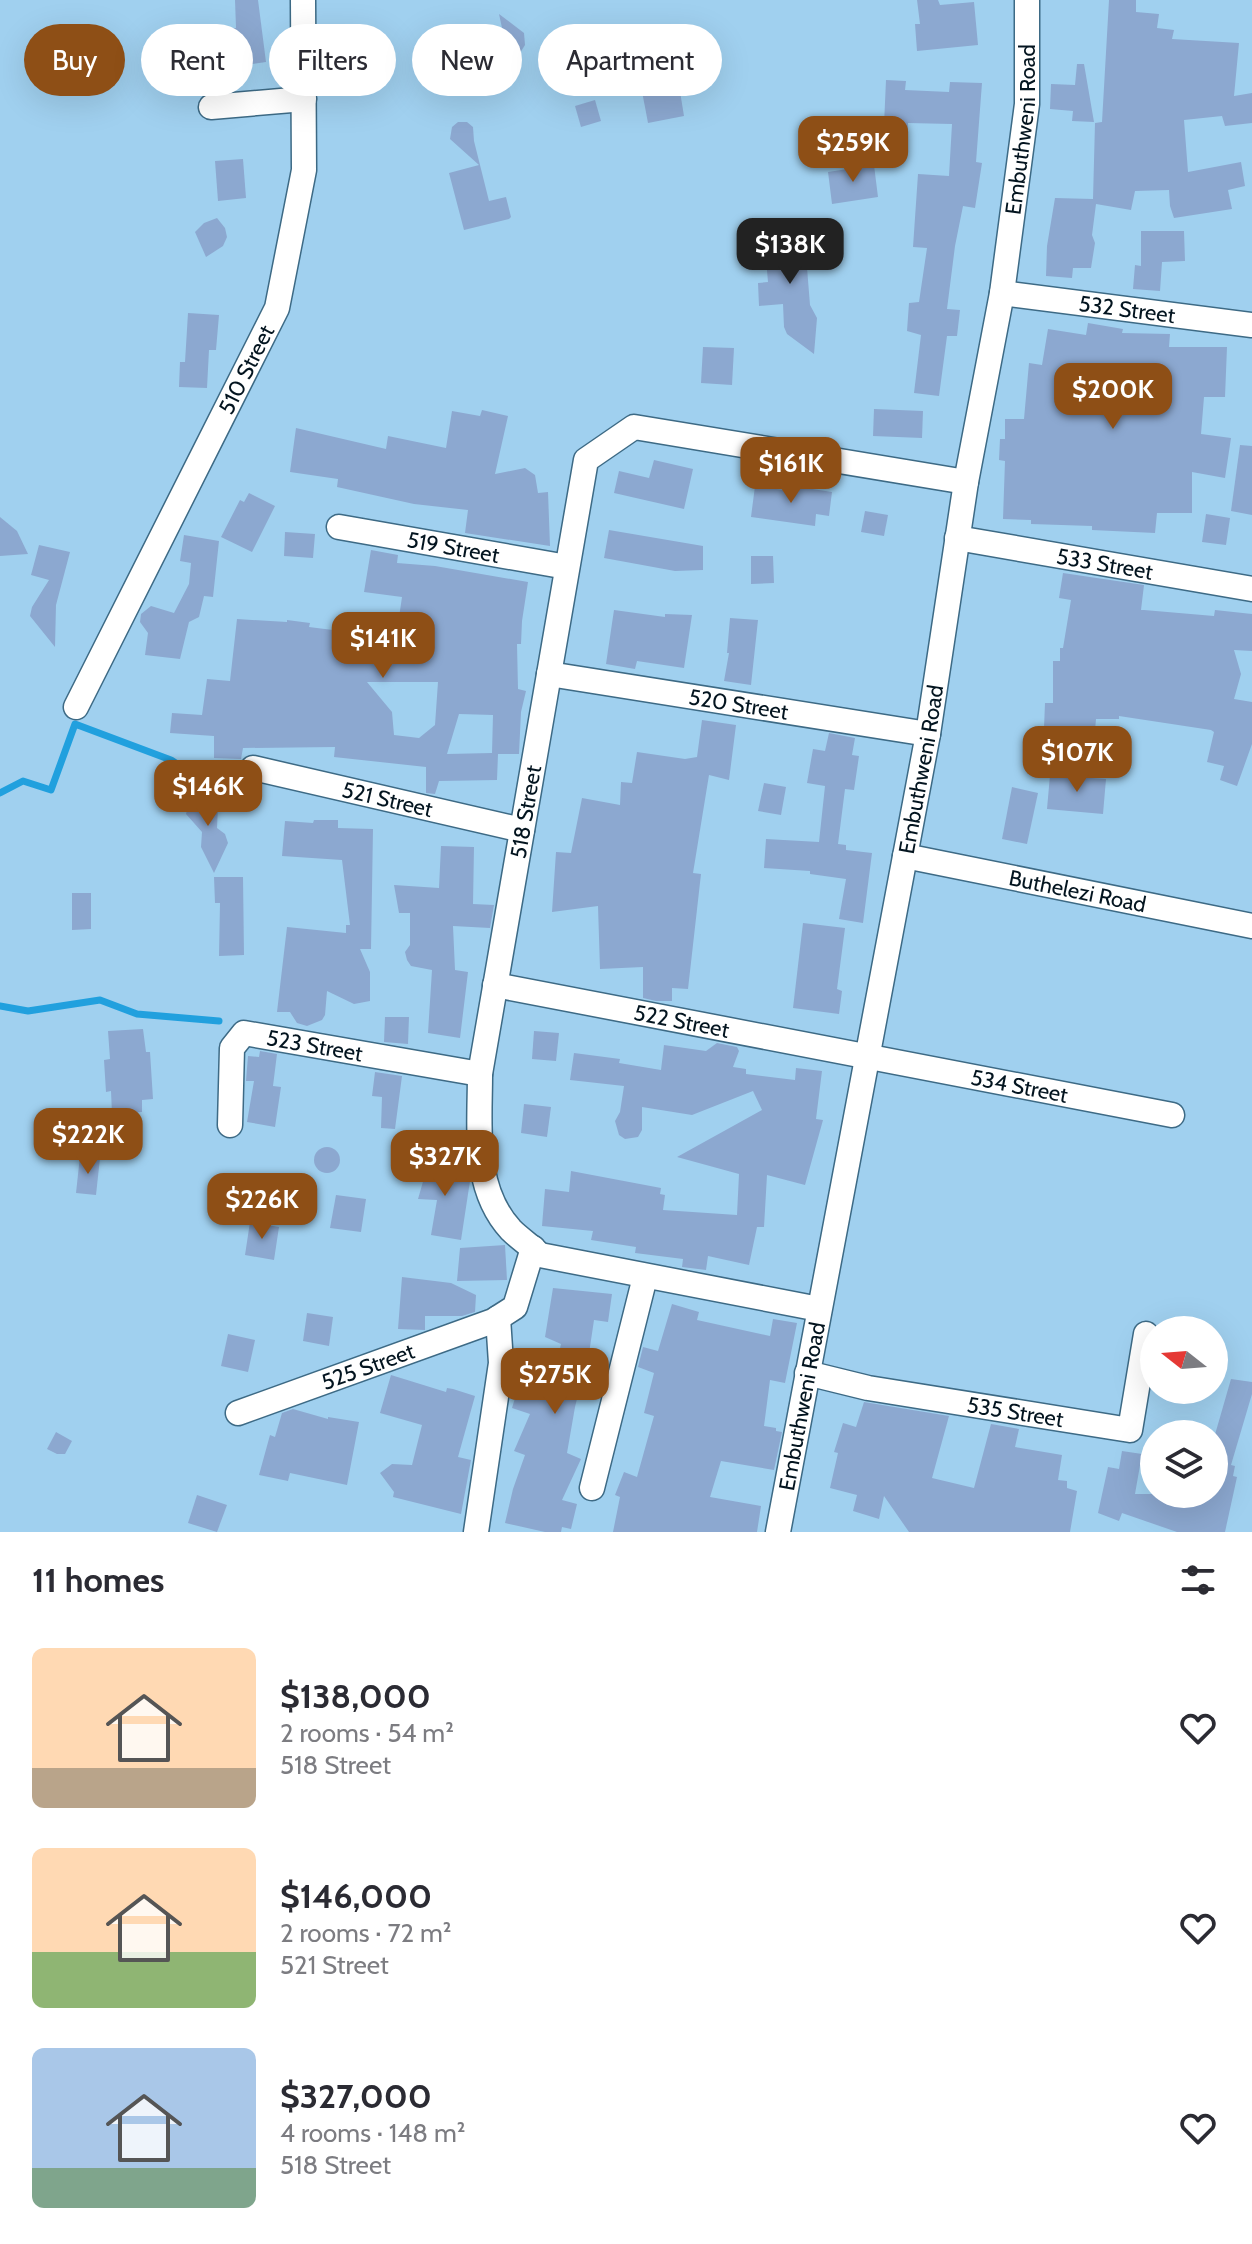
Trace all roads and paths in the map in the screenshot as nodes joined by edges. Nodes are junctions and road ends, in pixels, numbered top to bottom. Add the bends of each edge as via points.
1 (303, 0) edge
2 (1027, 0) edge
3 (304, 99) junction
4 (211, 107) dead end
5 (1002, 293) junction
6 (1252, 325) edge
7 (966, 482) junction
8 (339, 527) dead end
9 (957, 538) junction
10 (567, 567) junction
11 (1252, 589) edge
12 (549, 674) junction
13 (76, 707) dead end
14 (928, 734) junction
15 (253, 768) dead end
16 (522, 830) junction
17 (905, 856) junction
18 (1252, 926) edge
19 (495, 985) junction
20 (867, 1057) junction
21 (480, 1074) junction
22 (1172, 1115) dead end
23 (230, 1125) dead end
24 (533, 1248) junction
25 (645, 1277) junction
26 (819, 1309) junction
27 (498, 1318) junction
28 (1140, 1370) edge
29 (807, 1373) junction
30 (238, 1413) dead end
31 (592, 1488) dead end
32 (476, 1532) edge
33 (778, 1532) edge

1 - 3 street, 510 Street
2 - 5 street, Embuthweni Road via 1027,104
3 - 4 street
3 - 13 street, 510 Street via 304,170 277,308
5 - 6 street, 532 Street
5 - 7 street, Embuthweni Road
7 - 9 street, Embuthweni Road
7 - 10 street, 518 Street via 634,427 586,460
8 - 10 street, 519 Street
9 - 11 street, 533 Street
9 - 14 street, Embuthweni Road
10 - 12 street, 518 Street
12 - 14 street, 520 Street
12 - 16 street, 518 Street
14 - 17 street, Embuthweni Road
15 - 16 street, 521 Street
16 - 19 street, 518 Street
17 - 18 street, Buthelezi Road
17 - 20 street, Embuthweni Road
19 - 20 street, 522 Street
19 - 21 street, 518 Street
20 - 22 street, 534 Street
20 - 26 street, Embuthweni Road
21 - 23 street, 523 Street via 244,1033 232,1048
21 - 24 street, 518 Street via 480,1166 510,1229
24 - 25 street, 518 Street via 540,1255
24 - 27 street via 515,1307
25 - 26 street, 518 Street
25 - 31 street
26 - 29 street, Embuthweni Road
27 - 30 street, 525 Street
27 - 32 street via 501,1363
28 - 29 street, 535 Street via 1130,1430 868,1388
29 - 33 street, Embuthweni Road

